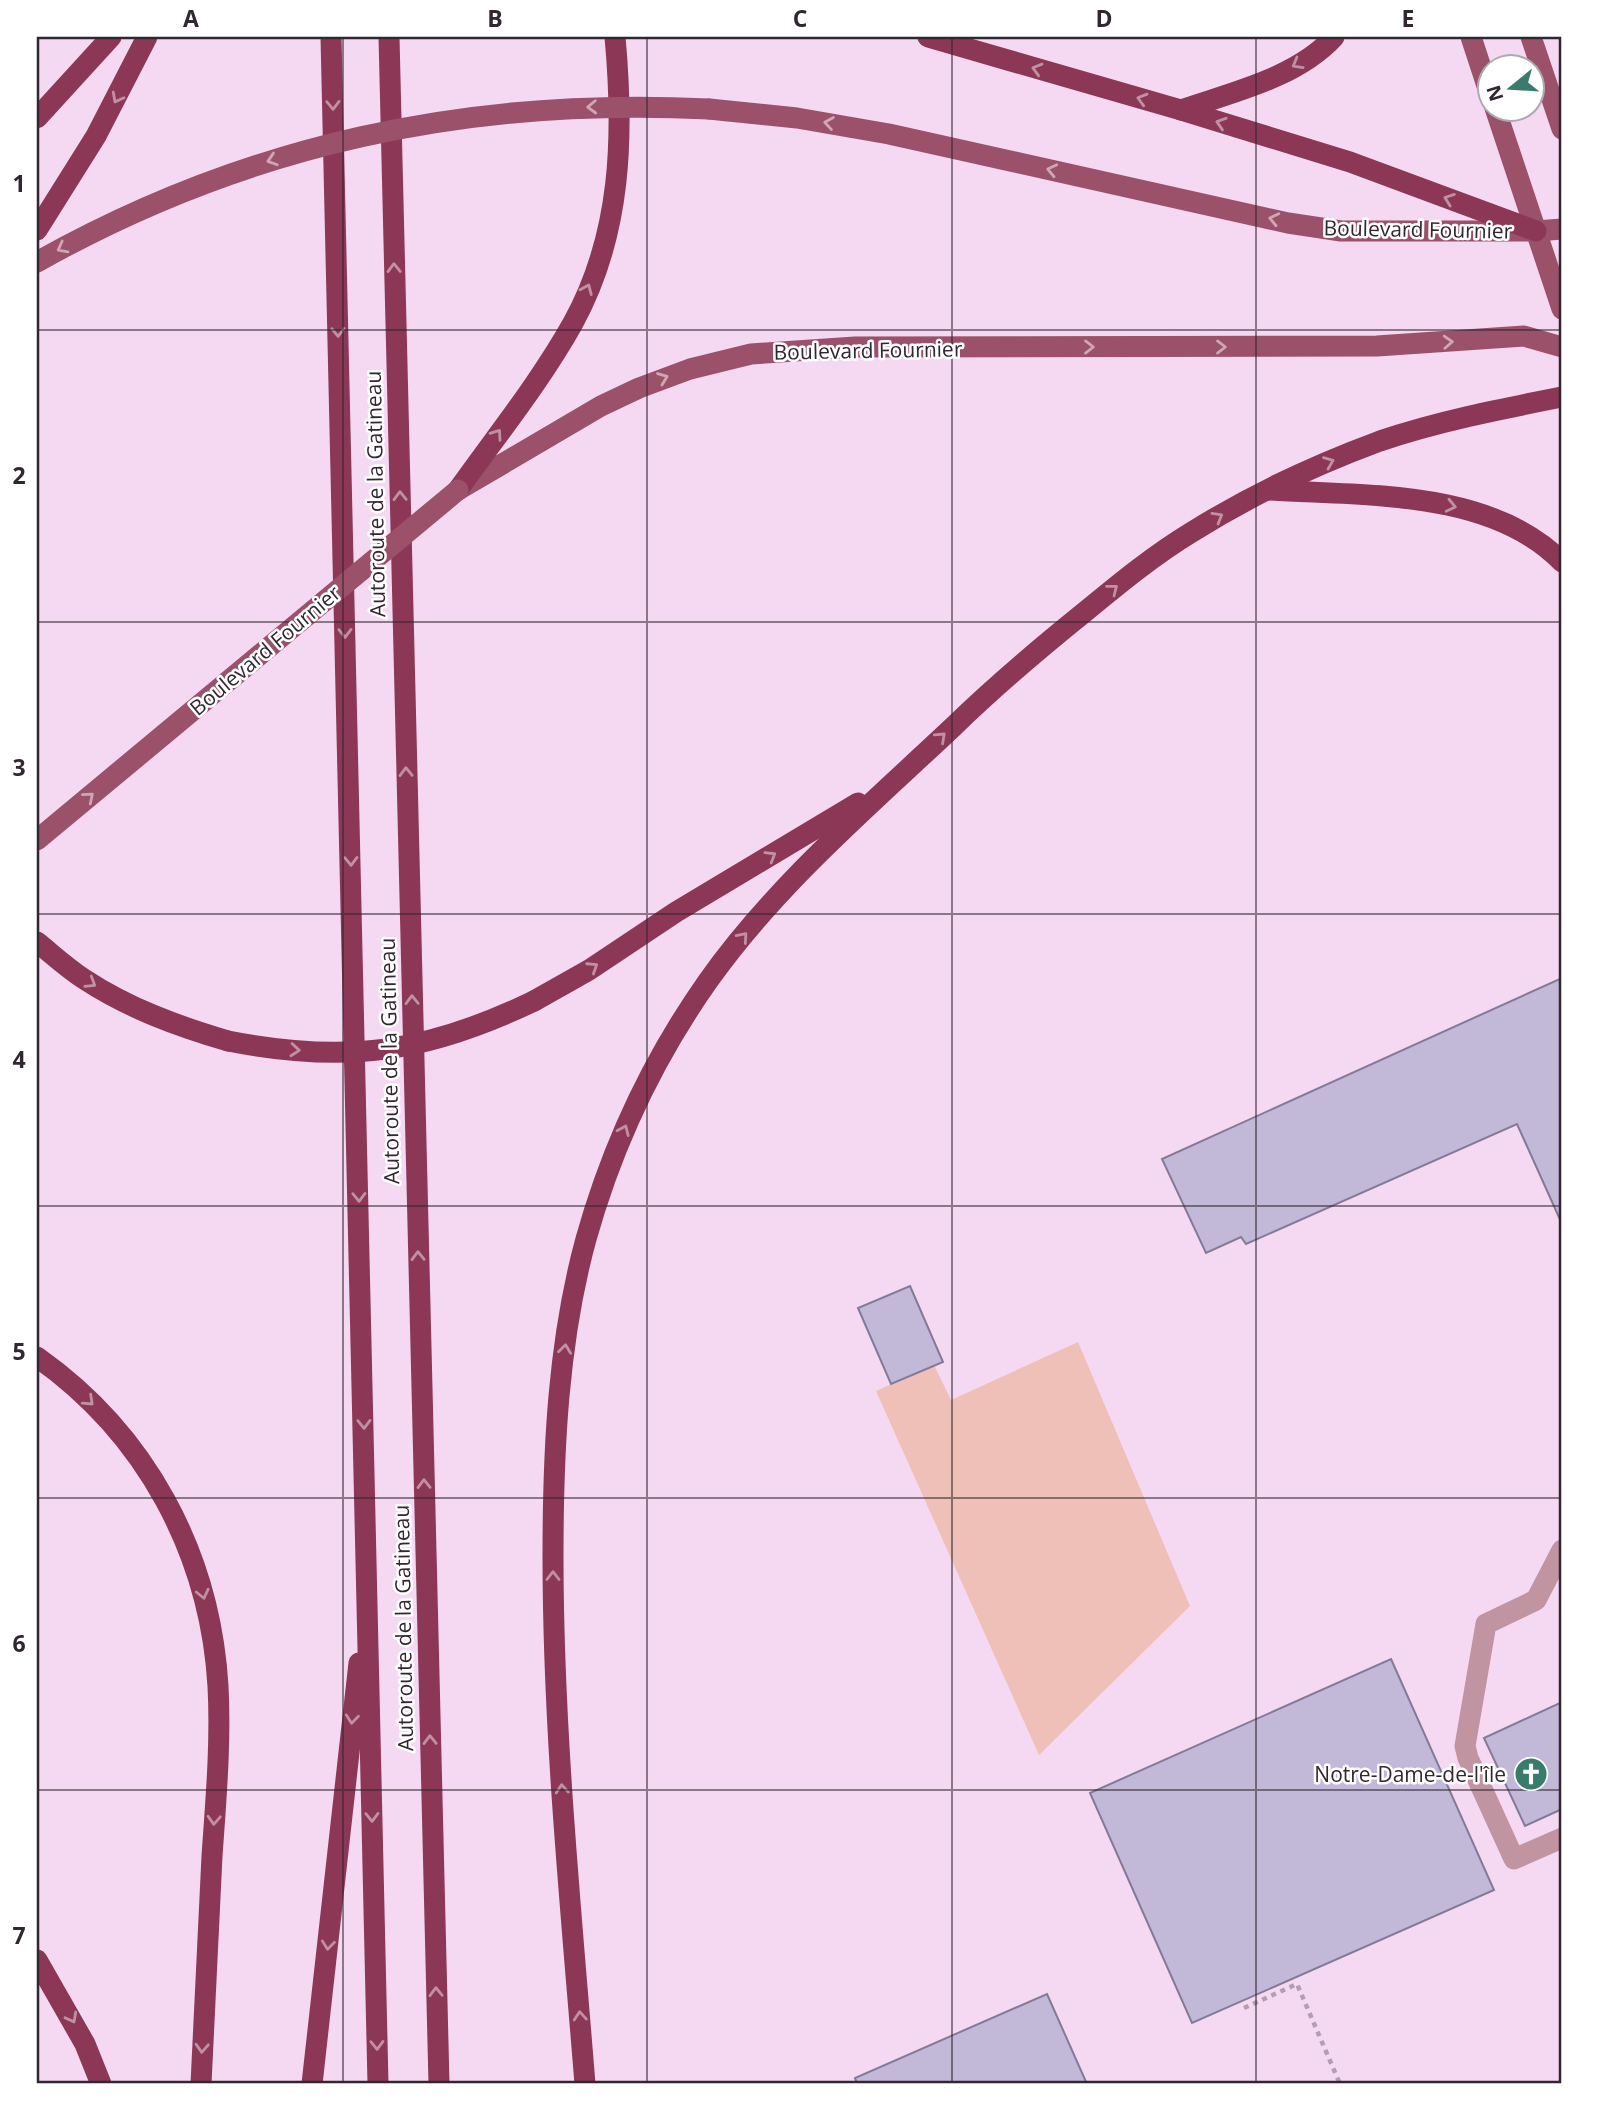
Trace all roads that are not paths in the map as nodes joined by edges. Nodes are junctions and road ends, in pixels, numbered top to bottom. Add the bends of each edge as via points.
1 (111, 37) edge
2 (147, 37) edge
3 (331, 37) edge
4 (389, 37) edge
5 (615, 37) edge
6 (928, 37) edge
7 (1334, 37) edge
8 (1531, 37) edge
9 (1181, 110) junction
10 (37, 118) edge
11 (1500, 122) edge
12 (1562, 129) edge
13 (1562, 229) edge
14 (37, 230) edge
15 (1536, 231) junction
16 (37, 262) edge
17 (1562, 309) edge
18 (1562, 347) edge
19 (1562, 397) edge
20 (458, 490) junction
21 (1267, 490) junction
22 (1562, 562) edge
23 (891, 784) junction
24 (37, 840) edge
25 (37, 942) edge
26 (37, 1357) edge
27 (1562, 1550) edge
28 (368, 1578) junction
29 (1562, 1838) edge
30 (37, 1960) edge
31 (101, 2084) edge
32 (201, 2084) edge
33 (312, 2084) edge
34 (378, 2084) edge
35 (439, 2084) edge
36 (585, 2084) edge

1 - 10 highway
2 -> 14 highway via 96,136
3 -> 28 highway, Autoroute de la Gatineau
35 -> 4 highway, Autoroute de la Gatineau
20 -> 5 highway via 557,350 592,279 619,167
9 -> 6 highway
7 -> 9 highway via 1314,55 1279,74
8 - 12 main road
15 -> 9 highway via 1350,162
11 - 15 main road
13 - 15 main road, Boulevard Fournier
15 -> 16 main road, Boulevard Fournier, bridge via 1341,231 877,131 709,109 597,106 467,116 285,156 144,207
15 - 17 main road
20 -> 18 main road, Boulevard Fournier via 639,388 751,354 855,346 1349,346 1524,336
21 -> 19 highway via 1389,439 1458,418
24 -> 20 main road, Boulevard Fournier, bridge
21 -> 22 highway via 1397,498 1455,507 1518,530
23 -> 21 highway via 1102,598 1191,532
25 -> 23 highway, bridge via 115,998 228,1041 333,1053 416,1045 499,1018 534,1001
36 -> 23 highway via 559,1744 553,1582 557,1421 577,1278 610,1165 667,1044 728,954
26 -> 32 highway via 95,1407 140,1460 174,1513 202,1591 214,1650 219,1717
27 - 29 lane via 1536,1600 1486,1623 1465,1746 1514,1860
28 -> 33 highway
28 -> 34 highway, Autoroute de la Gatineau
30 -> 31 highway via 85,2044

